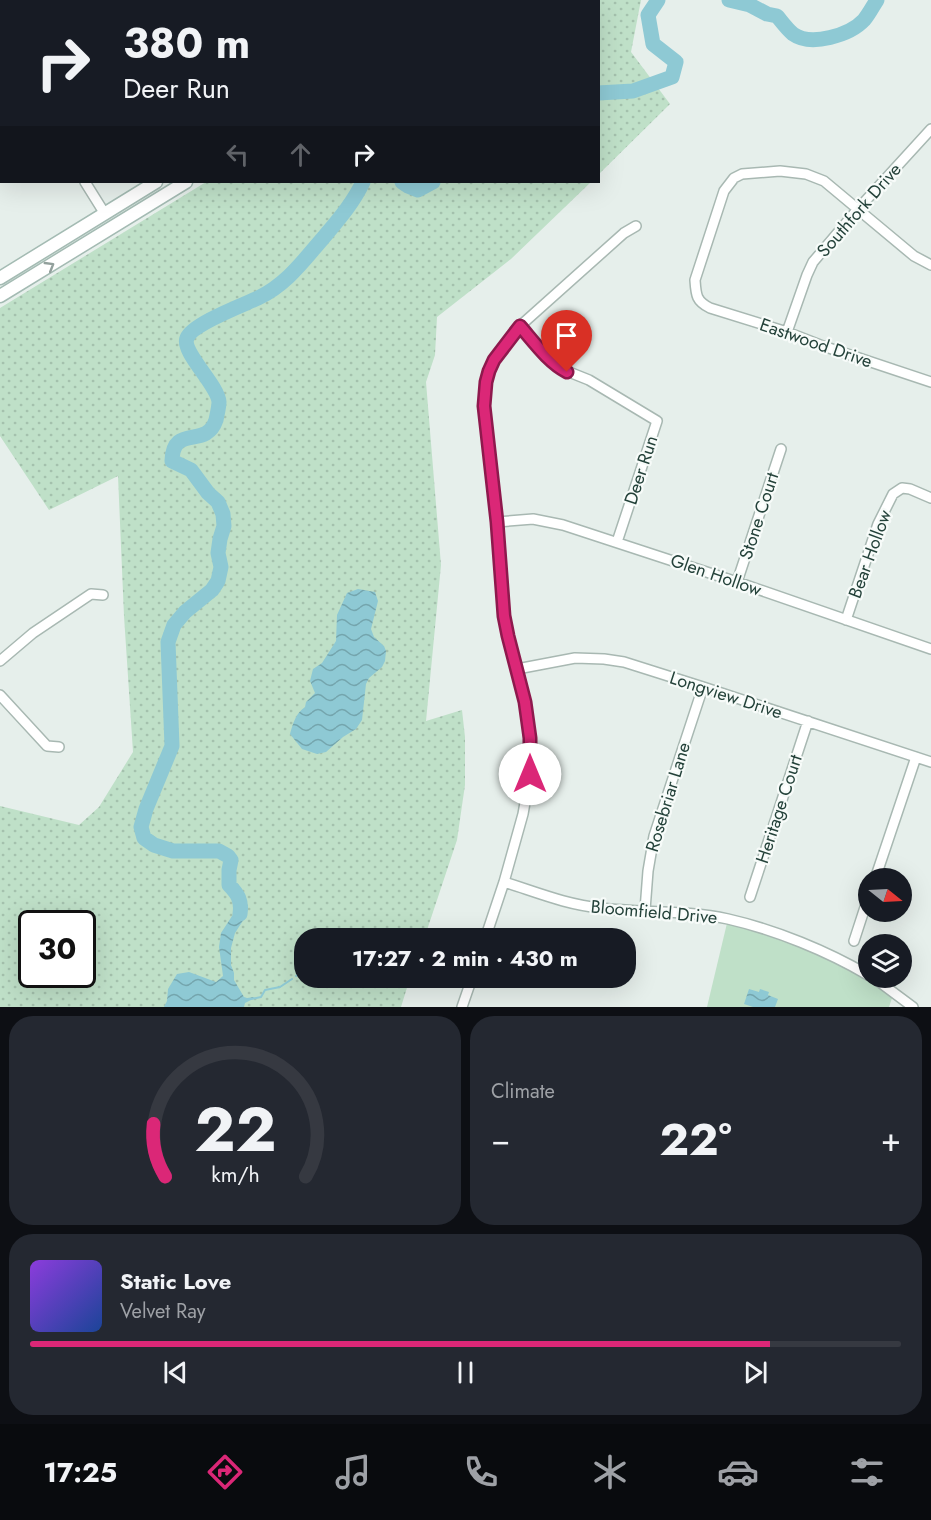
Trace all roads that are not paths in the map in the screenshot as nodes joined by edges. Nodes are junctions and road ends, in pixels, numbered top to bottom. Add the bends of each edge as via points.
1 (931, 129) edge
2 (86, 183) edge
3 (154, 183) edge
4 (184, 183) edge
5 (858, 209) junction
6 (105, 214) junction
7 (636, 226) dead end
8 (931, 265) edge
9 (0, 278) edge
10 (0, 296) edge
11 (520, 326) junction
12 (787, 332) junction
13 (931, 382) edge
14 (781, 449) dead end
15 (931, 498) edge
16 (497, 522) junction
17 (617, 542) junction
18 (737, 582) junction
19 (103, 595) dead end
20 (846, 620) junction
21 (931, 649) edge
22 (0, 661) edge
23 (517, 669) junction
24 (703, 687) junction
25 (0, 694) edge
26 (808, 722) junction
27 (59, 747) dead end
28 (916, 757) junction
29 (931, 762) edge
30 (879, 868) edge
31 (504, 882) junction
32 (750, 897) dead end
33 (645, 910) junction
34 (860, 922) edge
35 (489, 928) edge
36 (854, 941) dead end
37 (858, 969) edge
38 (469, 988) edge
39 (887, 988) edge
40 (462, 1007) edge
41 (913, 1007) edge

1 - 5 street, Southfork Drive
2 - 6 street
3 - 6 main road
10 -> 4 main road
5 - 8 street via 914,256
5 - 12 street, Southfork Drive via 813,262
5 - 12 street, Eastwood Drive via 824,181 806,174 742,174 724,191 695,280 696,294 710,308
6 - 9 main road
7 - 11 street
11 - 16 street via 494,360 484,394
11 - 17 street, Deer Run via 559,368 589,380 657,421
12 - 13 street, Eastwood Drive
14 - 18 street, Stone Court
15 - 20 street, Bear Hollow via 902,488 893,494 878,524
16 - 17 street, Glen Hollow via 544,520
16 - 23 street via 504,616
17 - 18 street, Glen Hollow
18 - 20 street, Glen Hollow
19 - 22 street via 91,594
20 - 21 street, Glen Hollow
23 - 24 street, Longview Drive via 575,658 604,659
23 - 31 street via 528,720 530,774 524,814
24 - 26 street, Longview Drive
24 - 33 street, Rosebriar Lane via 654,836
25 - 27 street via 47,746
26 - 28 street, Longview Drive
26 - 32 street, Heritage Court
28 - 29 street, Longview Drive
28 - 30 street
31 - 33 street, Bloomfield Drive via 564,902 601,909
31 - 35 street
33 - 37 street, Bloomfield Drive via 742,923 810,946
34 - 36 street
38 - 40 street
39 - 41 street

